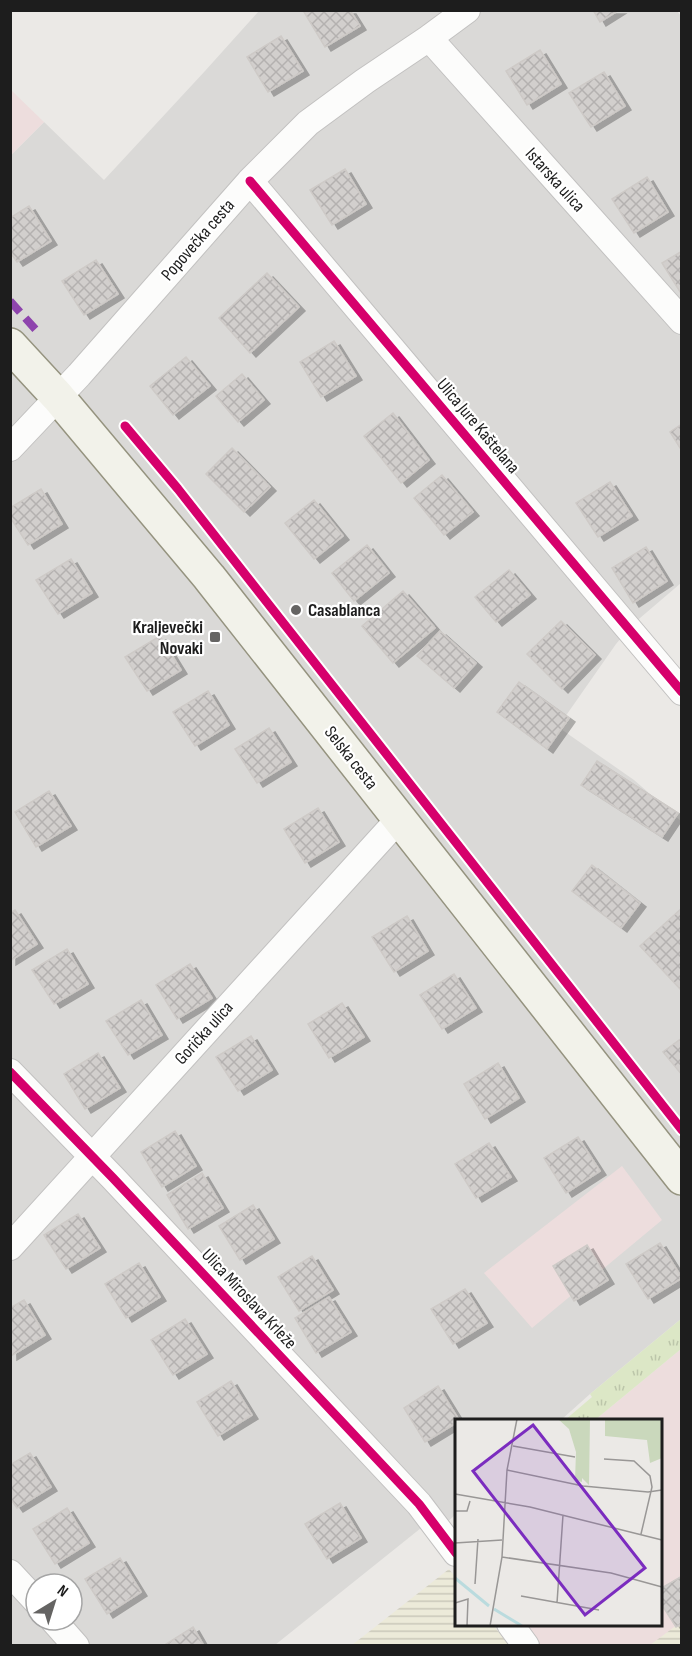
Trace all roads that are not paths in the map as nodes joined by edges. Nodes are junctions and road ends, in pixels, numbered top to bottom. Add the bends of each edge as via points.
1 (467, 10) edge
2 (429, 38) junction
3 (250, 181) junction
4 (681, 321) edge
5 (10, 345) edge
6 (58, 397) junction
7 (10, 448) edge
8 (681, 692) edge
9 (399, 819) junction
10 (10, 1072) edge
11 (92, 1156) junction
12 (681, 1178) edge
13 (10, 1247) edge
14 (455, 1553) edge
15 (10, 1573) edge
16 (24, 1588) edge
17 (511, 1626) edge
18 (64, 1632) edge
19 (76, 1646) edge
20 (526, 1646) edge

1 - 2 street, Popovečka cesta
2 - 3 street, Popovečka cesta via 308,123
2 - 4 street, Istarska ulica
3 - 6 street, Popovečka cesta
3 - 8 street, Ulica Jure Kaštelana
5 - 6 main road, Selska cesta
6 - 7 street, Popovečka cesta
6 - 9 main road, Selska cesta via 209,578
9 - 11 street, Gorička ulica
9 - 12 main road, Selska cesta
10 - 11 street, Ulica Miroslava Krleže
11 - 13 street, Gorička ulica
11 - 14 street, Ulica Miroslava Krleže via 419,1504
15 - 16 street
17 - 20 street
18 - 19 street

